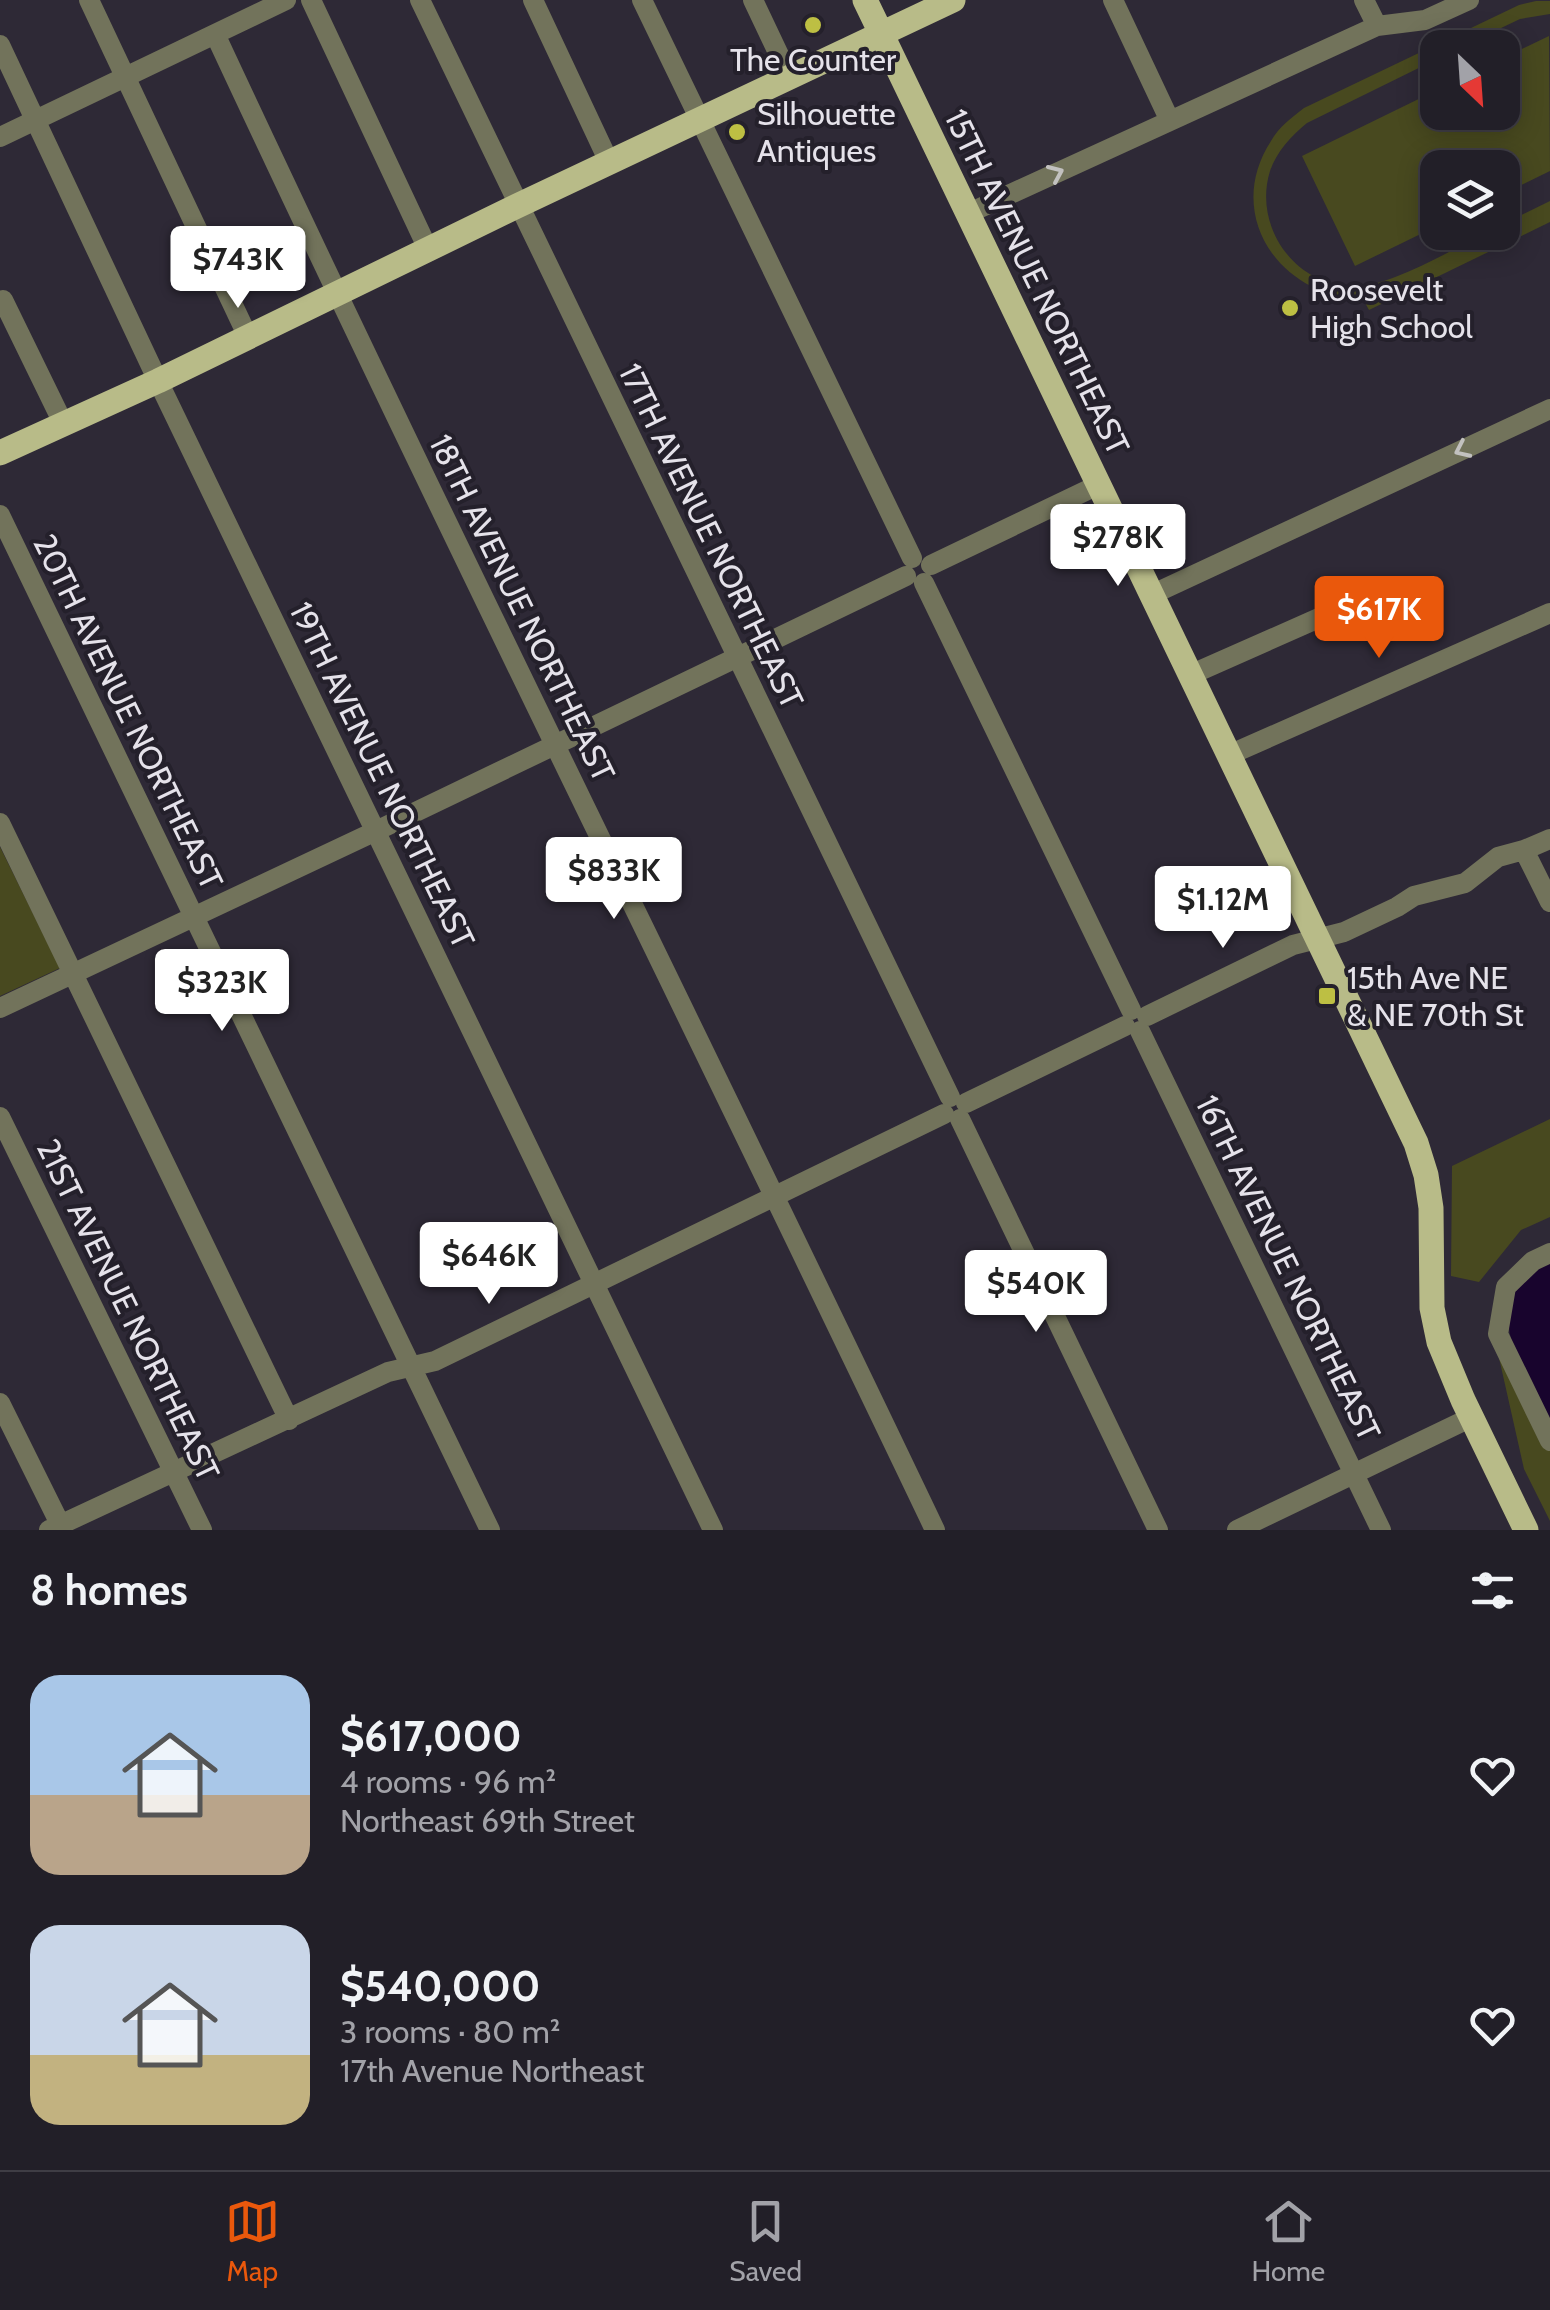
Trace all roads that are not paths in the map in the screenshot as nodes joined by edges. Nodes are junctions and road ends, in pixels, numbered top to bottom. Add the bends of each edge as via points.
1 (89, 0) edge
2 (286, 0) edge
3 (311, 0) edge
4 (420, 0) edge
5 (533, 0) edge
6 (642, 0) edge
7 (753, 0) edge
8 (865, 0) edge
9 (953, 0) edge
10 (1113, 0) edge
11 (1364, 0) edge
12 (1469, 0) edge
13 (1377, 26) junction
14 (880, 33) junction
15 (215, 34) junction
16 (0, 45) edge
17 (789, 76) junction
18 (125, 77) junction
19 (35, 120) junction
20 (699, 120) junction
21 (1170, 121) junction
22 (0, 137) edge
23 (609, 162) junction
24 (518, 206) junction
25 (967, 214) junction
26 (428, 249) junction
27 (337, 294) junction
28 (3, 300) dead end
29 (248, 337) junction
30 (158, 381) junction
31 (1550, 409) edge
32 (64, 425) junction
33 (0, 453) edge
34 (1098, 484) junction
35 (0, 514) edge
36 (918, 571) junction
37 (1391, 586) dead end
38 (1151, 595) junction
39 (1550, 613) edge
40 (736, 658) junction
41 (1190, 675) junction
42 (555, 744) junction
43 (1229, 756) junction
44 (0, 824) edge
45 (376, 831) junction
46 (1550, 839) edge
47 (1524, 850) junction
48 (1550, 902) edge
49 (194, 918) junction
50 (1318, 940) junction
51 (73, 974) junction
52 (0, 1008) edge
53 (1136, 1021) junction
54 (955, 1108) junction
55 (0, 1116) edge
56 (776, 1196) junction
57 (1550, 1253) edge
58 (593, 1284) junction
59 (412, 1366) junction
60 (0, 1403) edge
61 (1472, 1418) junction
62 (290, 1420) junction
63 (1550, 1441) edge
64 (174, 1472) junction
65 (1354, 1473) junction
66 (57, 1528) edge
67 (202, 1530) edge
68 (490, 1530) edge
69 (712, 1530) edge
70 (935, 1530) edge
71 (1158, 1530) edge
72 (1237, 1530) edge
73 (1381, 1530) edge
74 (1526, 1530) edge

1 - 18 street
2 - 15 street
3 - 26 street
4 - 24 street, 17TH AVENUE NORTHEAST
5 - 23 street
6 - 20 street, 16TH AVENUE NORTHEAST
7 - 17 street
8 - 14 main road, 15TH AVENUE NORTHEAST
9 - 14 main road
10 - 21 street
11 - 13 street
12 - 13 street via 1425,20
13 - 21 street
14 - 17 main road
14 - 25 main road, 15TH AVENUE NORTHEAST
15 - 18 street
15 - 27 street, 18TH AVENUE NORTHEAST
16 - 19 street, 19TH AVENUE NORTHEAST
17 - 20 main road
18 - 19 street
18 - 29 street
19 - 22 street
19 - 30 street, 19TH AVENUE NORTHEAST
20 - 23 main road
20 - 36 street, 16TH AVENUE NORTHEAST
25 -> 21 street
23 - 24 main road
24 - 26 main road
24 - 40 street, 17TH AVENUE NORTHEAST
25 - 34 main road, 15TH AVENUE NORTHEAST
26 - 27 main road
27 - 29 main road
27 - 42 street, 18TH AVENUE NORTHEAST
28 - 32 street
29 - 30 main road
30 - 32 main road
30 - 45 street, 19TH AVENUE NORTHEAST
31 -> 38 street
32 - 33 main road
34 - 36 street
34 - 38 main road, 15TH AVENUE NORTHEAST
35 - 49 street, 20TH AVENUE NORTHEAST
36 - 40 street
36 - 53 street, 16TH AVENUE NORTHEAST
37 - 41 street
38 - 41 main road, 15TH AVENUE NORTHEAST
39 - 43 street
40 - 42 street
40 - 54 street, 17TH AVENUE NORTHEAST
41 - 43 main road, 15TH AVENUE NORTHEAST
42 - 45 street
42 - 56 street, 18TH AVENUE NORTHEAST
43 - 50 main road, 15TH AVENUE NORTHEAST
44 - 51 street
45 - 49 street
45 - 58 street, 19TH AVENUE NORTHEAST
46 - 47 street
47 - 48 street
47 - 50 street via 1498,857 1465,883 1414,896
49 - 51 street
49 - 59 street, 20TH AVENUE NORTHEAST
50 - 53 street via 1293,945
50 - 61 main road, 15TH AVENUE NORTHEAST via 1422,1159 1431,1208 1435,1325
51 - 52 street
51 - 62 street
53 - 54 street
53 - 65 street, 16TH AVENUE NORTHEAST
54 - 56 street
54 - 71 street, 17TH AVENUE NORTHEAST
55 - 64 street, 21ST AVENUE NORTHEAST
56 - 58 street
56 - 70 street, 18TH AVENUE NORTHEAST
57 - 63 street via 1506,1287 1498,1334
58 - 59 street
58 - 69 street, 19TH AVENUE NORTHEAST
59 - 62 street
59 - 68 street, 20TH AVENUE NORTHEAST
60 - 66 street
61 - 65 street
61 - 74 main road, 15TH AVENUE NORTHEAST
62 - 64 street
64 - 66 street
64 - 67 street, 21ST AVENUE NORTHEAST
65 - 72 street
65 - 73 street, 16TH AVENUE NORTHEAST

